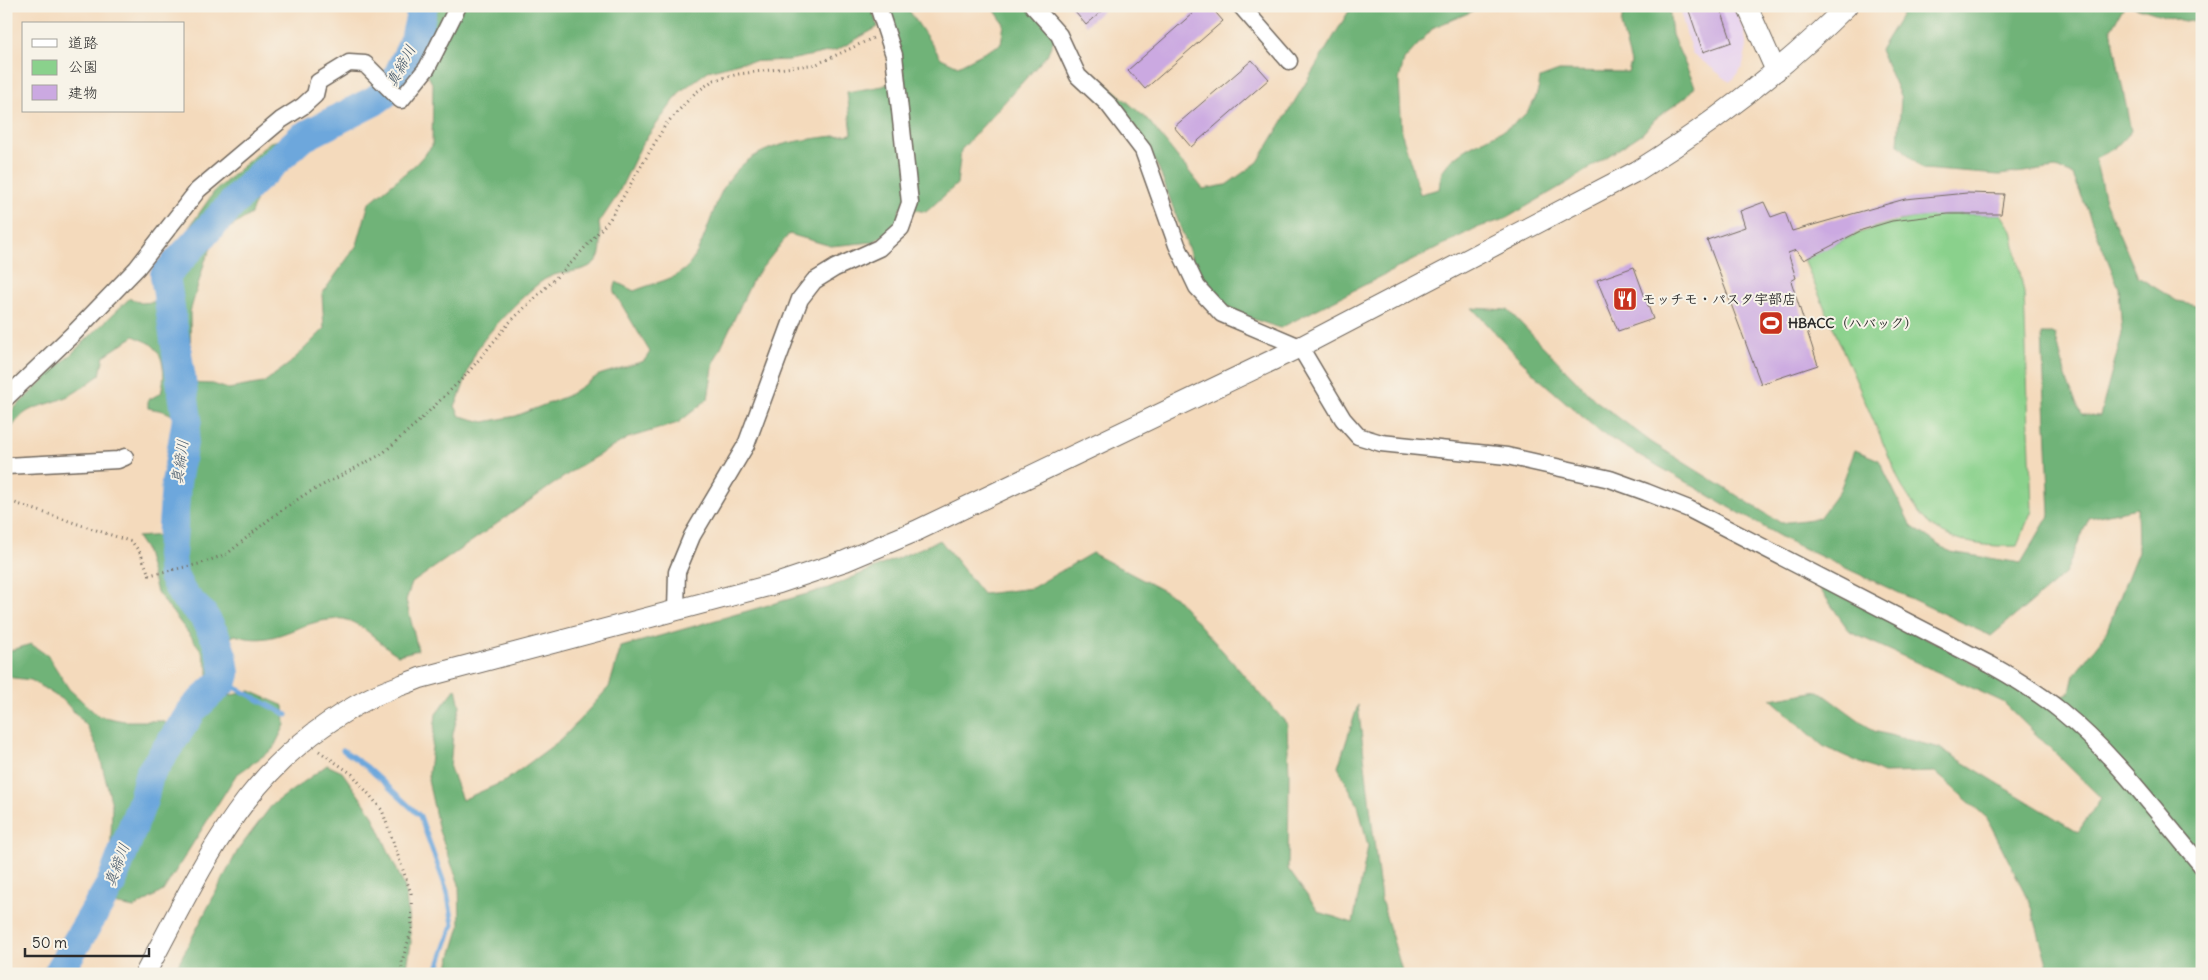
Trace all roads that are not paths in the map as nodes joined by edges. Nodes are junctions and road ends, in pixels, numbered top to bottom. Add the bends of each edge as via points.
1 (458, 6) edge
2 (878, 6) edge
3 (1033, 6) edge
4 (1241, 6) edge
5 (1747, 6) edge
6 (1846, 6) edge
7 (1289, 61) dead end
8 (1776, 71) junction
9 (1300, 347) junction
10 (6, 398) edge
11 (125, 457) dead end
12 (6, 466) edge
13 (676, 611) junction
14 (2202, 866) edge
15 (145, 974) edge

1 - 10 street via 427,68 402,100 365,64 349,63 318,82 315,95 198,190 137,268
2 - 13 street via 894,55 910,203 901,228 879,248 828,272 800,298 746,445 692,536 677,572
3 - 9 street via 1059,35 1078,76 1108,104 1143,150 1177,245 1196,287 1222,314
4 - 7 street
5 - 8 street
6 - 8 street
8 - 9 street via 1728,110 1637,171
9 - 13 street via 916,531 789,580
9 - 14 street via 1343,419 1358,436 1382,443 1507,456 1610,479 1646,492 1689,509 1991,665 2033,690 2088,735
11 - 12 street
13 - 15 street via 420,678 371,698 304,741 266,776 224,829

